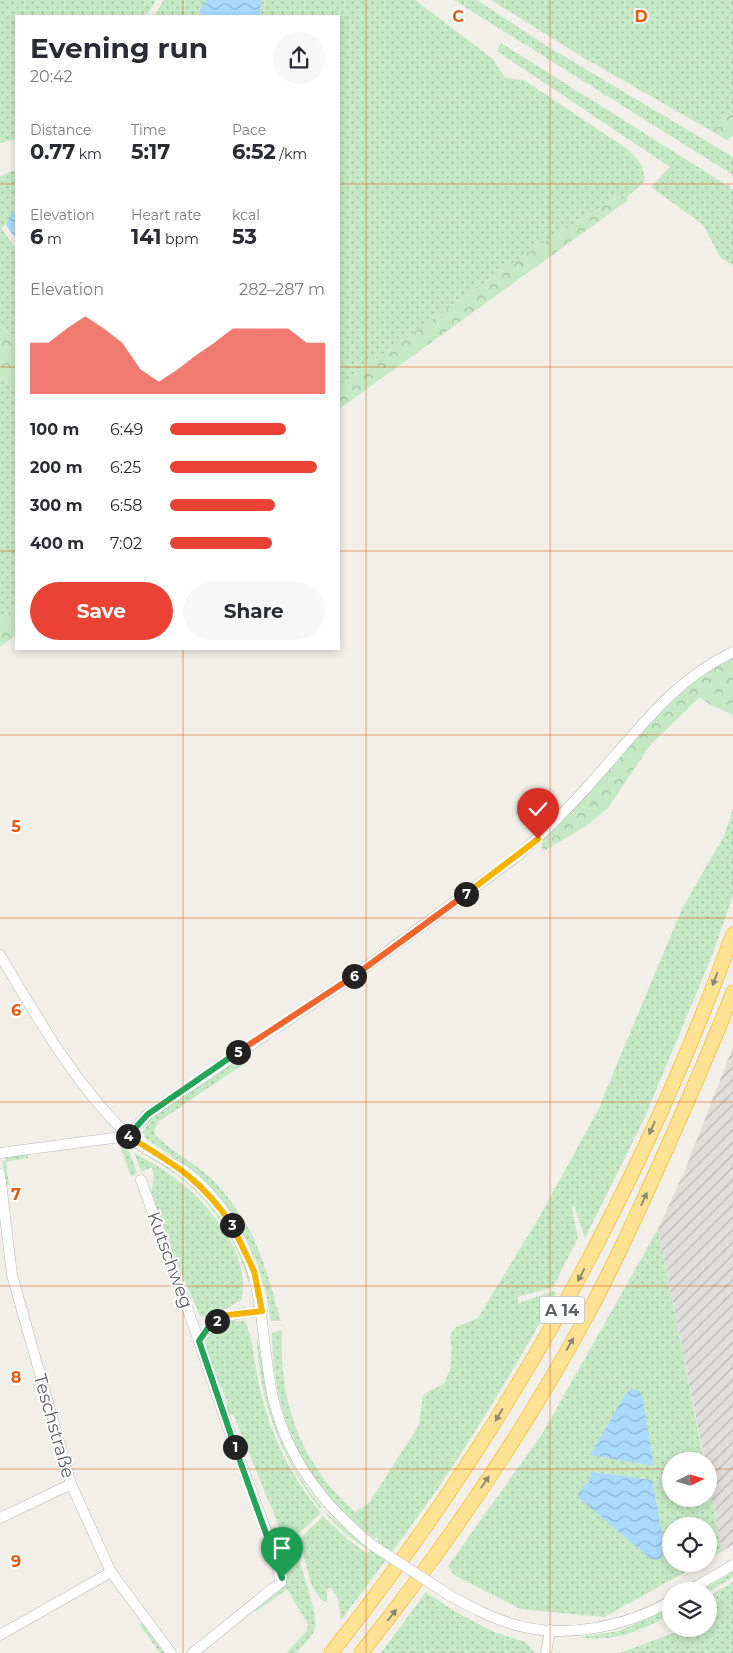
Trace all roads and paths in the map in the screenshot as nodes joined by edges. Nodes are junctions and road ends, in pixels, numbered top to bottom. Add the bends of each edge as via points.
1 (733, 652) edge
2 (733, 934) edge
3 (0, 955) edge
4 (733, 992) edge
5 (128, 1136) junction
6 (0, 1153) edge
7 (0, 1174) edge
8 (141, 1180) dead end
9 (12, 1275) junction
10 (0, 1276) edge
11 (262, 1311) junction
12 (199, 1341) junction
13 (71, 1484) junction
14 (0, 1518) edge
15 (733, 1565) edge
16 (111, 1572) junction
17 (704, 1582) edge
18 (662, 1606) edge
19 (550, 1630) junction
20 (0, 1635) edge
21 (171, 1653) edge
22 (193, 1653) edge
23 (331, 1653) edge
24 (361, 1653) edge
25 (546, 1653) edge

1 - 5 street via 673,691 576,799 516,857 351,978 148,1114
2 -> 23 highway, A 14 via 693,1036 620,1199 556,1322 470,1462 371,1603
3 - 5 street via 71,1072
24 -> 4 highway, A 14 via 394,1612 485,1482 592,1306 712,1047
5 - 6 street
5 - 11 street via 185,1171 219,1205 247,1254
7 - 9 street, Teschstraße
8 - 12 street, Kutschweg
9 - 10 street
9 - 13 street, Teschstraße
11 - 12 street, Kutschweg via 228,1315 217,1320
11 - 19 street, bridge via 273,1397 289,1444 312,1484 330,1507 372,1545 449,1595 484,1614 514,1625
12 - 22 street, Kutschweg via 281,1574 281,1582
13 - 14 street
13 - 16 street, Teschstraße
15 - 17 street
16 - 20 street
16 - 21 street, Teschstraße
18 - 19 street via 616,1625
19 - 25 street

